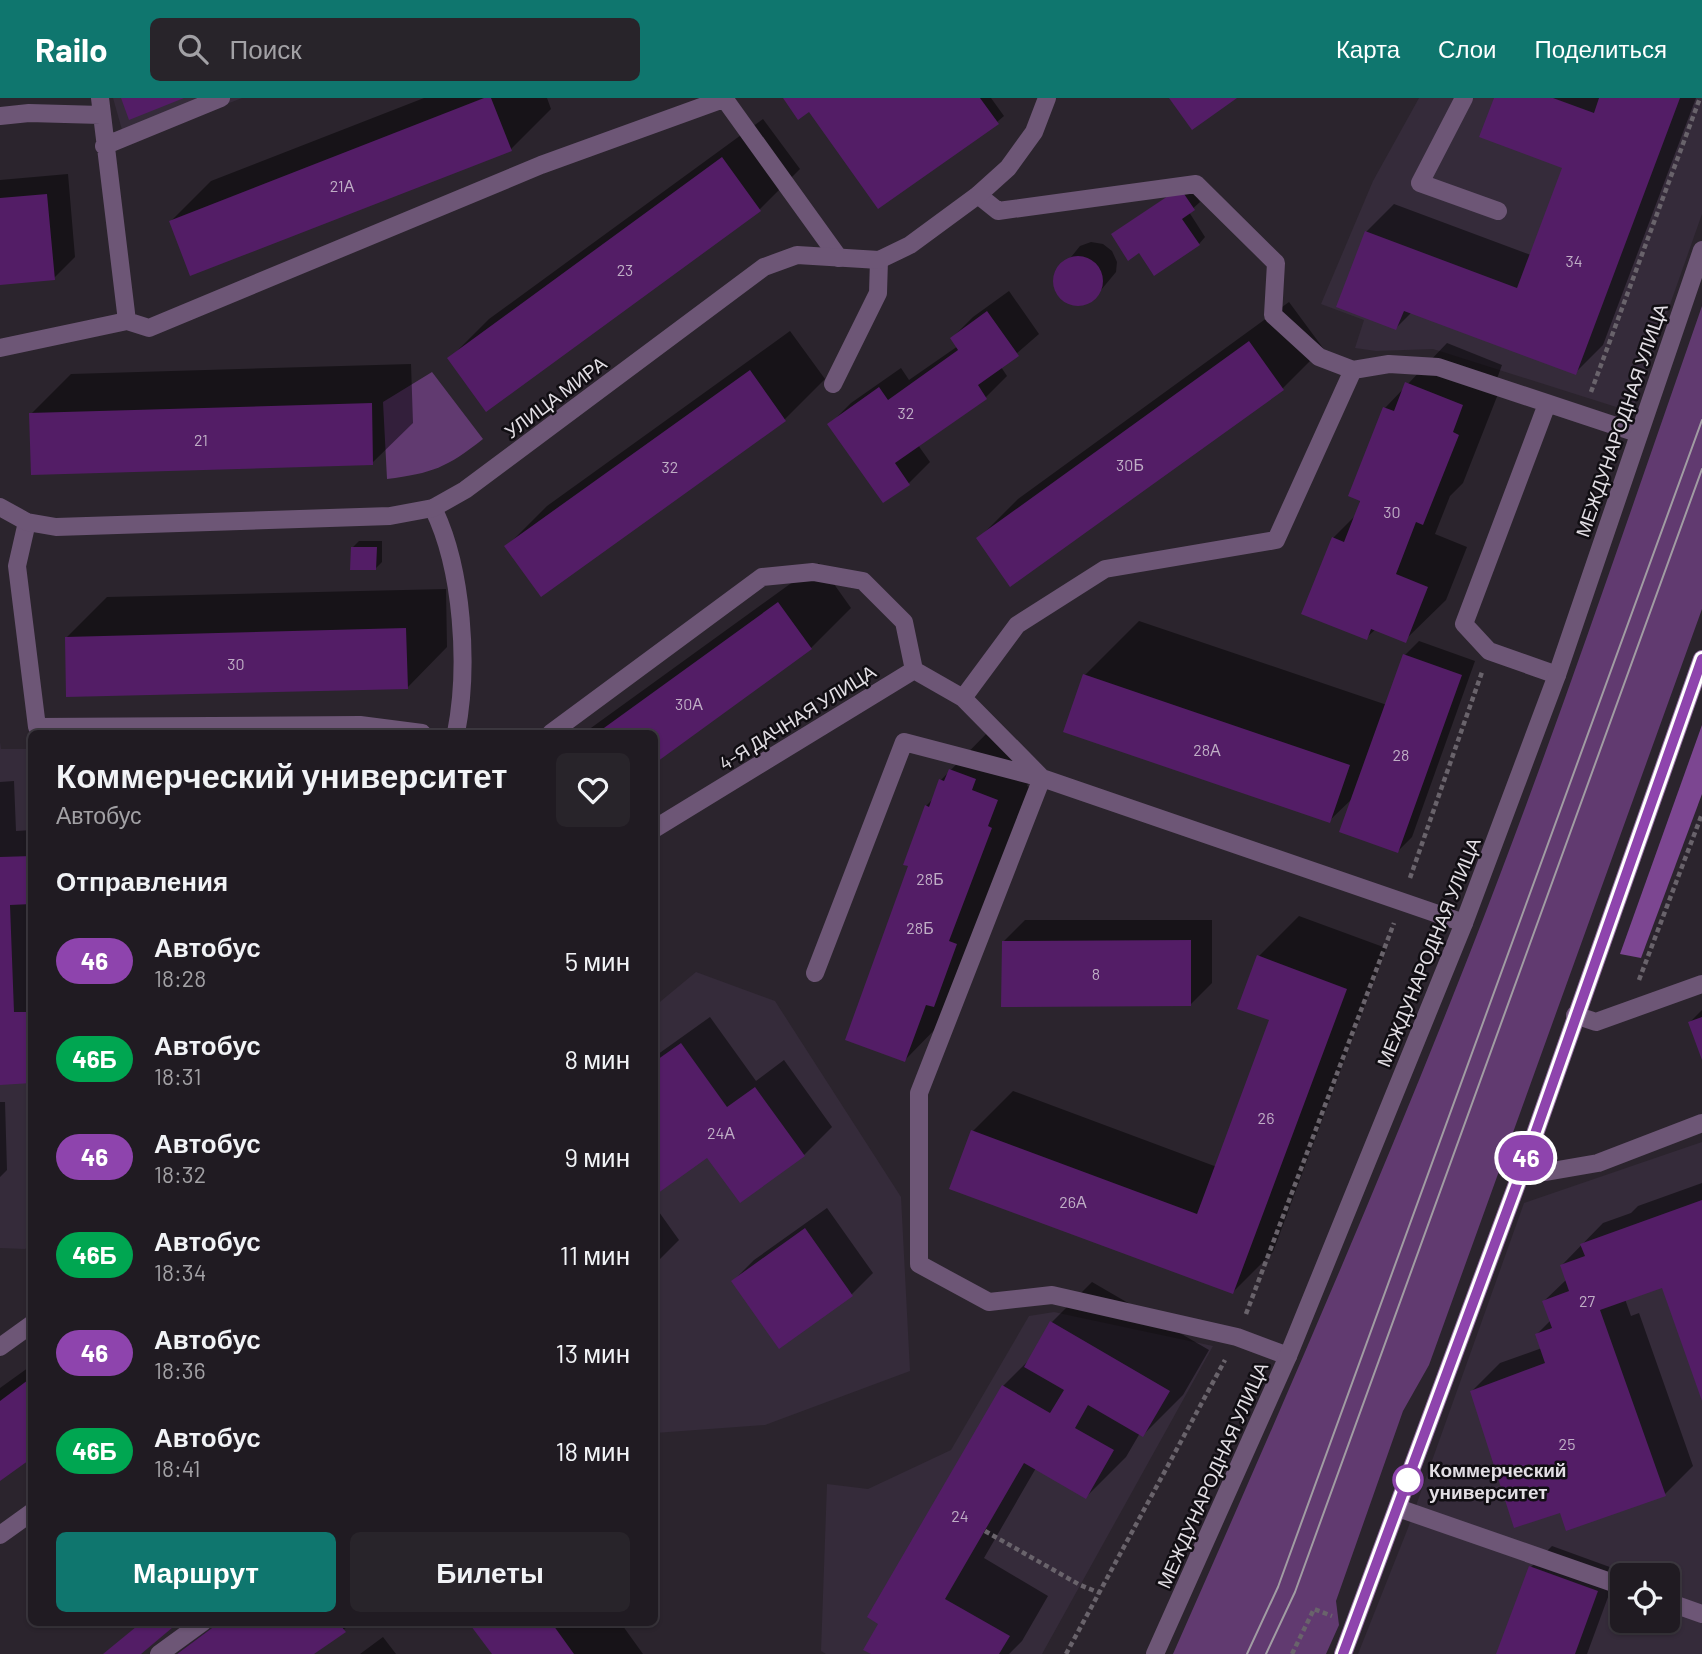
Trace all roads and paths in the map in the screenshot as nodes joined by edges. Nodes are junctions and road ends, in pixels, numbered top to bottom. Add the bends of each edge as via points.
1 (221, 98) edge
2 (1047, 98) edge
3 (1464, 98) edge
4 (1700, 98) edge
5 (726, 99) edge
6 (100, 106) edge
7 (0, 116) edge
8 (104, 146) junction
9 (978, 195) junction
10 (1498, 211) dead end
11 (1702, 250) edge
12 (839, 258) junction
13 (879, 260) junction
14 (127, 321) junction
15 (0, 348) edge
16 (1353, 370) junction
17 (833, 384) dead end
18 (1547, 404) junction
19 (1582, 416) junction
20 (1637, 433) junction
21 (0, 507) edge
22 (433, 508) junction
23 (27, 522) junction
24 (1489, 651) junction
25 (1702, 659) edge
26 (914, 670) junction
27 (1557, 676) junction
28 (963, 698) junction
29 (398, 730) edge
30 (457, 730) edge
31 (555, 730) edge
32 (1042, 778) junction
33 (1702, 814) edge
34 (658, 827) edge
35 (1401, 902) junction
36 (1464, 923) junction
37 (815, 973) dead end
38 (1702, 984) edge
39 (1630, 989) dead end
40 (1575, 1015) junction
41 (1702, 1123) edge
42 (1524, 1165) junction
43 (28, 1328) edge
44 (1237, 1337) junction
45 (0, 1347) edge
46 (1288, 1356) junction
47 (1398, 1508) junction
48 (28, 1515) edge
49 (985, 1531) dead end
50 (0, 1535) edge
51 (1610, 1582) edge
52 (1100, 1594) junction
53 (1680, 1606) edge
54 (1314, 1609) dead end
55 (1702, 1614) edge
56 (198, 1626) edge
57 (159, 1654) edge
58 (1066, 1654) edge
59 (1155, 1654) edge
60 (1292, 1654) edge
61 (1343, 1654) edge

1 - 8 street
2 - 9 street, УЛИЦА МИРА via 1034,132 1008,168
3 - 10 street via 1420,183
4 - 19 path
5 - 12 street
5 - 14 street via 541,165 149,327
6 - 7 street
6 - 8 street
8 - 14 street
9 - 13 street, УЛИЦА МИРА via 910,245
9 - 16 street via 998,211 1196,184 1276,263 1273,315 1319,357
11 - 20 street, МЕЖДУНАРОДНАЯ УЛИЦА
12 - 13 street, УЛИЦА МИРА
12 - 22 street, УЛИЦА МИРА via 797,255 764,267 465,490
13 - 17 street via 878,293
14 - 15 street
16 - 18 street via 1389,364 1438,367
16 - 28 street via 1276,540 1105,569 1017,625
18 - 19 street
18 - 24 street via 1464,624
19 - 20 street
20 - 27 street, МЕЖДУНАРОДНАЯ УЛИЦА
21 - 23 street, УЛИЦА МИРА
22 - 23 street, УЛИЦА МИРА via 390,516 56,527
22 - 30 street via 445,532 458,589 462,701
23 - 29 street via 17,566 37,727 359,725
24 - 27 street
24 - 35 path
25 - 40 street
26 - 28 street
26 - 31 street via 904,622 863,581 813,572 762,577
26 - 34 street, 4-Я ДАЧНАЯ УЛИЦА
27 - 36 street, МЕЖДУНАРОДНАЯ УЛИЦА
28 - 32 street
32 - 35 street
32 - 37 street via 904,742
32 - 44 street via 919,1093 919,1264 989,1302 1052,1295
33 - 39 path via 1639,981
35 - 36 street
35 - 44 path
36 - 46 street, МЕЖДУНАРОДНАЯ УЛИЦА
38 - 40 street via 1596,1022
40 - 42 street
41 - 42 street via 1598,1163 1546,1172
42 - 47 street
43 - 45 street
44 - 46 street
44 - 52 path
46 - 59 street, МЕЖДУНАРОДНАЯ УЛИЦА
47 - 51 street
47 - 61 street
48 - 50 street
49 - 52 path
52 - 58 path
53 - 55 street
54 - 60 path
56 - 57 street

